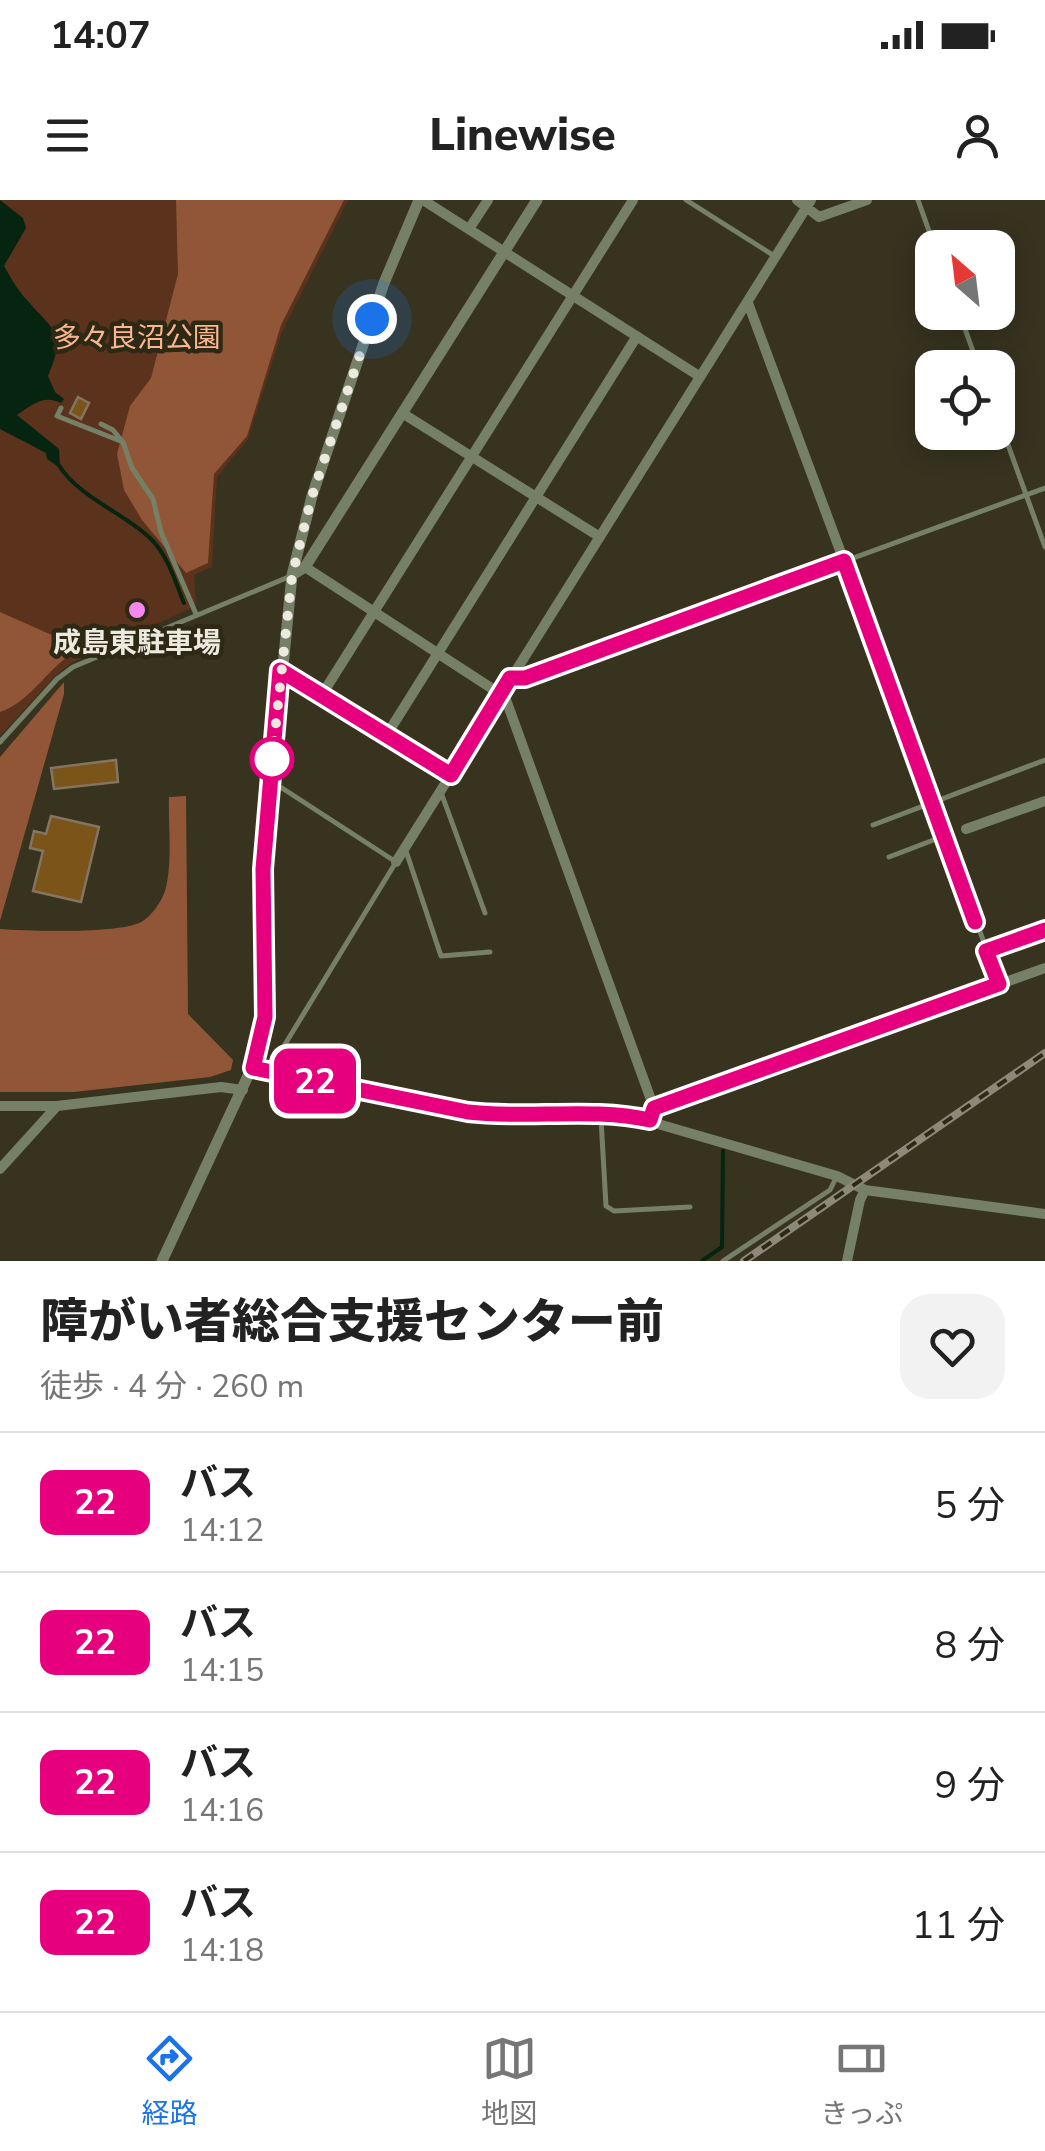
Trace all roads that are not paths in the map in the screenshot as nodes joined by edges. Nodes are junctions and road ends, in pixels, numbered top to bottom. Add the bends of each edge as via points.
1 (421, 200) edge
2 (488, 200) edge
3 (537, 200) edge
4 (632, 200) edge
5 (686, 200) edge
6 (866, 200) edge
7 (918, 200) edge
8 (805, 202) edge
9 (470, 229) junction
10 (929, 230) edge
11 (504, 251) junction
12 (776, 257) junction
13 (573, 294) junction
14 (748, 303) junction
15 (637, 336) junction
16 (699, 376) junction
17 (60, 408) dead end
18 (402, 413) junction
19 (101, 424) dead end
20 (123, 442) junction
21 (1010, 450) edge
22 (472, 457) junction
23 (1045, 488) edge
24 (1026, 495) junction
25 (537, 497) junction
26 (600, 537) junction
27 (1045, 547) edge
28 (844, 561) junction
29 (306, 568) junction
30 (292, 576) junction
31 (374, 611) junction
32 (196, 614) junction
33 (438, 652) junction
34 (280, 670) junction
35 (510, 678) junction
36 (501, 693) junction
37 (322, 694) junction
38 (386, 736) junction
39 (0, 742) edge
40 (912, 744) joint
41 (1045, 760) edge
42 (451, 775) junction
43 (269, 785) junction
44 (441, 792) junction
45 (1045, 801) edge
46 (932, 802) junction
47 (872, 825) dead end
48 (966, 829) dead end
49 (944, 836) junction
50 (405, 849) junction
51 (889, 857) dead end
52 (396, 862) junction
53 (485, 913) dead end
54 (1045, 930) edge
55 (986, 951) junction
56 (490, 952) dead end
57 (1045, 968) edge
58 (999, 984) junction
59 (253, 1068) junction
60 (268, 1071) junction
61 (243, 1090) junction
62 (0, 1106) edge
63 (56, 1106) junction
64 (652, 1114) junction
65 (601, 1116) junction
66 (0, 1170) edge
67 (837, 1176) junction
68 (865, 1190) junction
69 (690, 1208) dead end
70 (1045, 1214) edge
71 (162, 1261) edge
72 (723, 1261) edge
73 (846, 1261) edge

1 - 9 street
1 - 30 street via 384,283
2 - 9 street
3 - 11 street
4 - 13 street
5 - 12 lane
6 - 8 street via 820,217
7 - 10 lane
8 - 12 street
9 - 11 street
11 - 13 street
11 - 18 street
12 - 14 street
13 - 15 street
13 - 22 street
14 - 16 street
14 - 28 street
15 - 16 street
15 - 25 street
16 - 26 street
17 - 20 lane via 57,416
18 - 22 street
18 - 29 street
19 - 20 lane
20 - 32 lane
21 - 24 lane
22 - 25 street
22 - 31 street
23 - 24 lane
24 - 27 lane
24 - 28 lane
25 - 26 street
25 - 33 street
26 - 35 street
28 - 35 lane
28 - 40 street
29 - 30 street
29 - 31 street
30 - 32 lane
30 - 34 street
31 - 33 street
31 - 37 street
32 - 39 lane via 73,666
33 - 36 street
33 - 38 street
34 - 37 street
34 - 43 street
35 - 36 street
36 - 42 street
36 - 64 street
37 - 38 street
38 - 42 street
40 - 46 lane
41 - 46 lane
42 - 44 street
43 - 52 lane
43 - 59 street via 262,896 265,1017
44 - 50 street
44 - 53 lane
45 - 48 street
46 - 47 lane
46 - 49 lane
49 - 51 lane
49 - 55 lane
50 - 52 street
50 - 56 lane via 441,956
52 - 60 lane
54 - 55 street
55 - 58 lane
57 - 58 street
58 - 64 street
59 - 60 street
59 - 61 street
60 - 65 street via 468,1112
61 - 63 street
61 - 71 street
62 - 63 street
63 - 66 street
64 - 65 street
64 - 67 street
65 - 69 lane via 606,1206
67 - 68 street
67 - 72 lane via 830,1190
68 - 70 street
68 - 73 street

